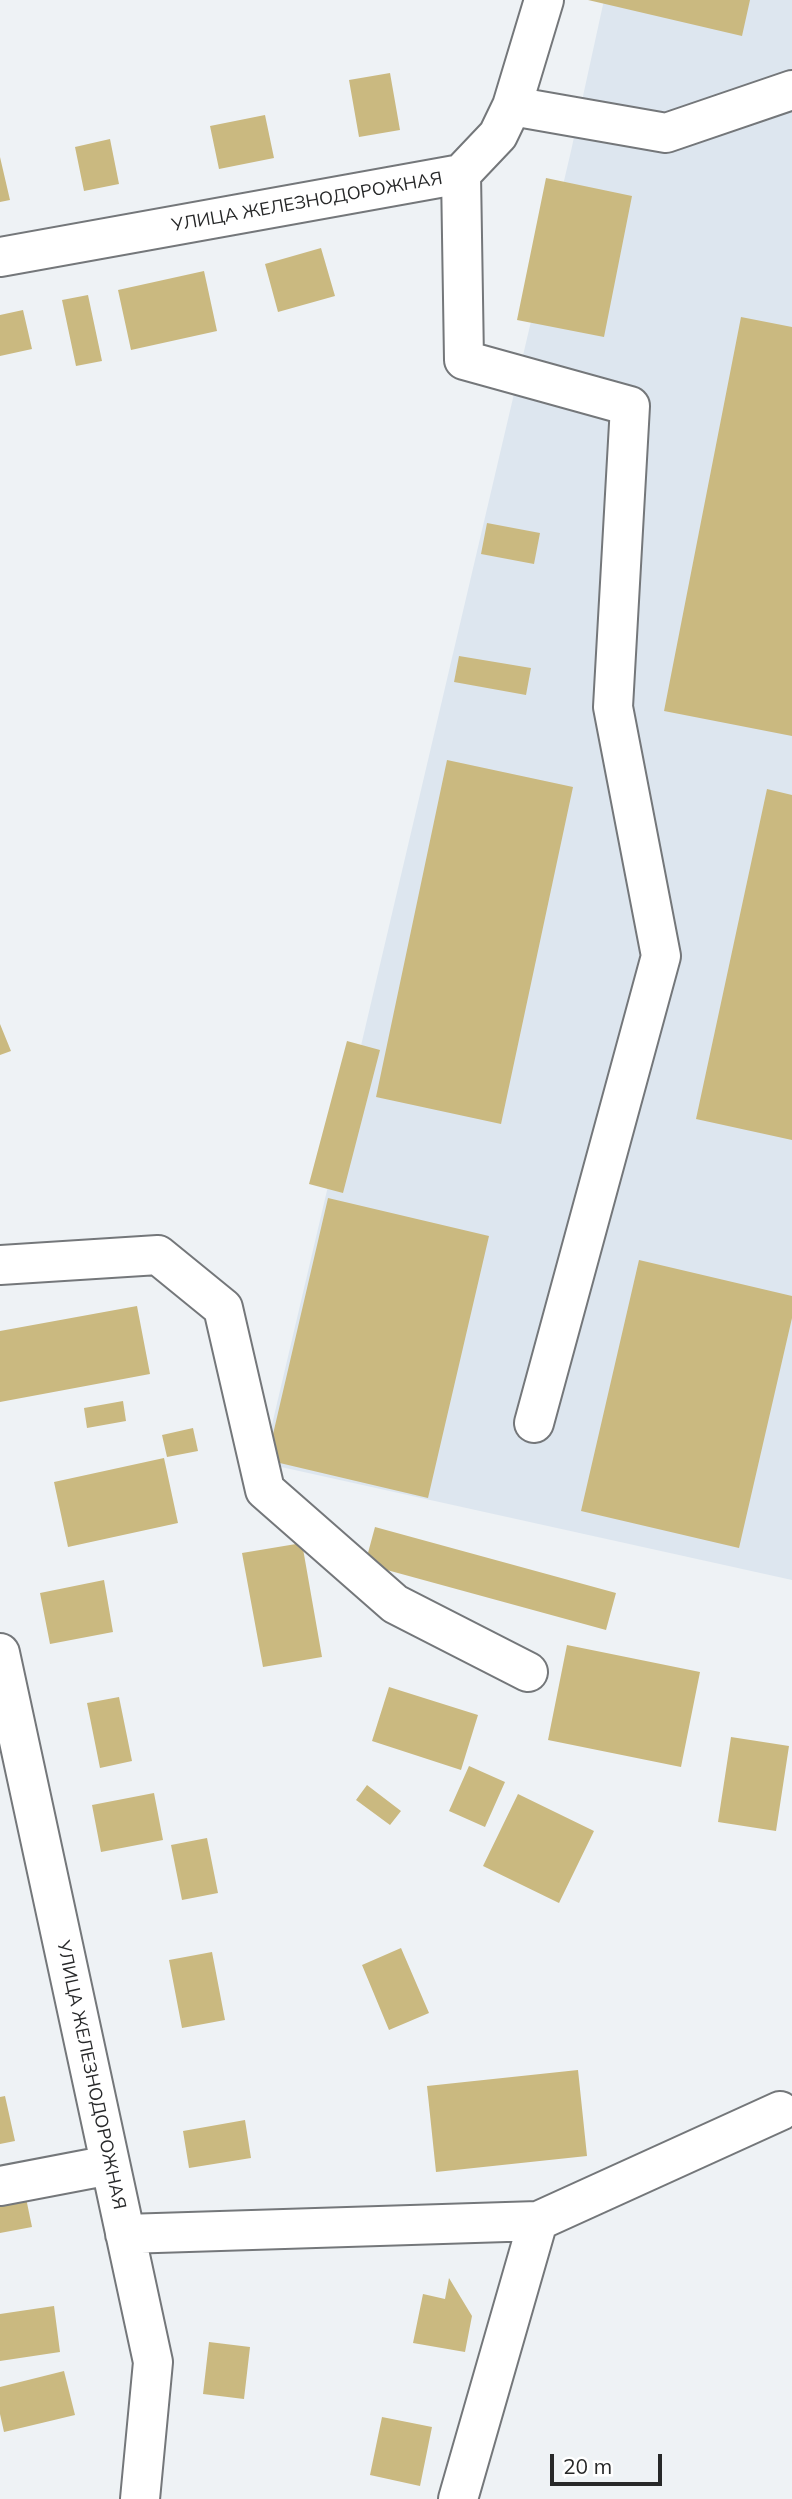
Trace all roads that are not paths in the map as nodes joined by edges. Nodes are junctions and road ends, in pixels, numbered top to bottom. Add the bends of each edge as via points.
1 (544, 0) edge
2 (792, 90) edge
3 (512, 106) junction
4 (461, 174) junction
5 (0, 257) edge
6 (0, 1265) edge
7 (534, 1423) dead end
8 (0, 1653) edge
9 (528, 1672) dead end
10 (780, 2111) dead end
11 (110, 2165) junction
12 (0, 2186) edge
13 (538, 2221) junction
14 (125, 2234) junction
15 (140, 2499) edge
16 (458, 2499) edge

1 - 3 street, УЛИЦА ЖЕЛЕЗНОДОРОЖНАЯ
2 - 3 street via 666,134
3 - 4 street, УЛИЦА ЖЕЛЕЗНОДОРОЖНАЯ via 498,135
4 - 5 street, УЛИЦА ЖЕЛЕЗНОДОРОЖНАЯ
4 - 7 street via 464,360 630,406 613,707 661,956
6 - 9 street via 158,1255 223,1308 265,1490 395,1604
8 - 11 street, УЛИЦА ЖЕЛЕЗНОДОРОЖНАЯ
10 - 13 street
11 - 12 street
11 - 14 street, УЛИЦА ЖЕЛЕЗНОДОРОЖНАЯ
13 - 14 street
13 - 16 street
14 - 15 street, УЛИЦА ЖЕЛЕЗНОДОРОЖНАЯ via 153,2362

